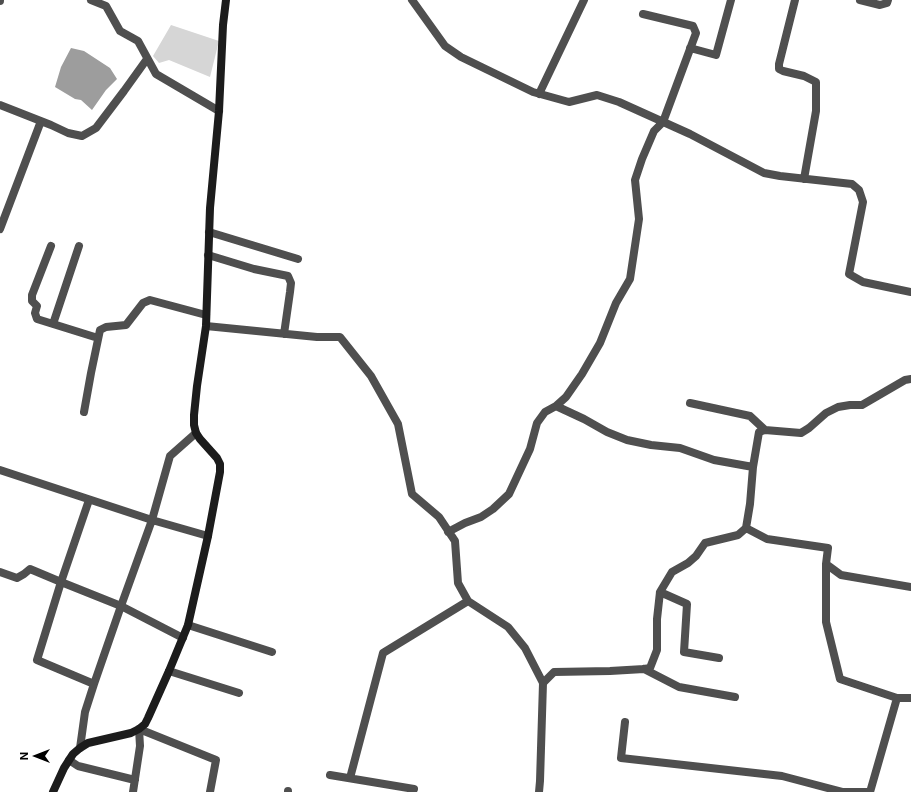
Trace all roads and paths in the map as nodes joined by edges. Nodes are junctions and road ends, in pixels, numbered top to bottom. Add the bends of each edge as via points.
1 (91, 0) edge
2 (226, 0) edge
3 (412, 0) edge
4 (584, 0) edge
5 (731, 0) edge
6 (795, 0) edge
7 (861, 0) edge
8 (888, 0) edge
9 (643, 14) dead end
10 (690, 48) junction
11 (147, 59) junction
12 (539, 94) junction
13 (0, 105) edge
14 (219, 111) junction
15 (41, 121) junction
16 (663, 122) junction
17 (804, 179) junction
18 (0, 229) edge
19 (209, 232) junction
20 (51, 246) dead end
21 (79, 246) dead end
22 (208, 255) junction
23 (298, 259) dead end
24 (911, 292) edge
25 (206, 314) junction
26 (53, 324) junction
27 (206, 326) junction
28 (284, 334) junction
29 (98, 338) junction
30 (911, 379) edge
31 (690, 403) dead end
32 (556, 406) junction
33 (84, 412) dead end
34 (765, 430) junction
35 (196, 433) junction
36 (753, 468) junction
37 (0, 470) edge
38 (89, 500) junction
39 (152, 520) junction
40 (746, 528) junction
41 (448, 532) junction
42 (208, 536) junction
43 (826, 564) junction
44 (0, 572) edge
45 (62, 582) junction
46 (911, 587) edge
47 (660, 592) junction
48 (468, 601) junction
49 (121, 606) junction
50 (188, 624) junction
51 (183, 638) junction
52 (272, 652) dead end
53 (719, 658) dead end
54 (644, 669) junction
55 (169, 671) junction
56 (543, 683) junction
57 (94, 684) junction
58 (239, 693) dead end
59 (735, 697) dead end
60 (897, 698) junction
61 (911, 698) edge
62 (626, 722) dead end
63 (139, 729) junction
64 (80, 748) junction
65 (69, 760) junction
66 (330, 775) dead end
67 (350, 778) junction
68 (135, 780) junction
69 (414, 789) dead end
70 (53, 792) edge
71 (133, 792) edge
72 (210, 792) edge
73 (539, 792) edge
74 (870, 792) edge

1 - 11 street via 106,6 120,31 138,41
2 - 14 main road
3 - 12 street via 445,46 461,58
4 - 12 street
5 - 10 street via 716,55
6 - 17 street via 779,69 816,82 816,111
7 - 8 street via 880,5 887,3
9 - 10 street via 693,26 696,33
10 - 16 street
11 - 14 street via 156,74
11 - 15 street via 96,128 82,136
12 - 16 street via 569,102 597,95
13 - 15 street
14 - 19 main road
15 - 18 street
16 - 17 street via 764,173
16 - 32 street via 654,131 634,180 639,219 630,279 616,303 600,343 582,374 566,397
17 - 24 street via 852,184 859,190 863,202 849,274 863,282
19 - 22 main road
19 - 23 street
20 - 26 street via 32,301 37,306 37,319
21 - 26 street
22 - 25 main road
22 - 28 street via 288,276 291,283
25 - 27 main road
25 - 29 street via 150,300 143,303 126,325 106,327 100,330
26 - 29 street
27 - 28 street
27 - 35 main road via 196,386
28 - 41 street via 340,337 370,376 398,424 412,494 439,517
29 - 33 street
30 - 34 street via 862,405 838,407 801,433
31 - 34 street via 750,416
32 - 36 street via 627,440 680,448 714,460
32 - 41 street via 545,412 537,423 530,449 509,494 481,517
34 - 36 street via 759,432
35 - 39 street via 170,456
35 - 42 main road via 220,464
36 - 40 street
37 - 38 street
38 - 39 street
38 - 45 street
39 - 42 street
39 - 49 street
40 - 43 street via 767,540 828,548
40 - 47 street via 738,535 705,543 688,564 672,572
41 - 48 street via 455,541 458,583
42 - 50 main road
43 - 46 street via 840,575
43 - 60 street via 826,622 840,679
44 - 45 street via 17,578 30,569
45 - 49 street
45 - 57 street via 37,660
47 - 53 street via 687,604 684,652
47 - 54 street via 656,619 657,650 650,668
48 - 56 street via 508,626 525,648
48 - 67 street via 383,654
49 - 51 street
49 - 57 street
50 - 51 main road
50 - 52 street
51 - 55 main road
54 - 56 street via 554,672
54 - 59 street via 679,687
55 - 58 street
55 - 63 main road via 145,724
56 - 73 street
57 - 64 street via 85,712
60 - 61 street
60 - 74 street
62 - 74 street via 621,758 782,776 843,792
63 - 64 main road via 88,743
63 - 68 street via 140,746
63 - 72 street via 216,760
64 - 65 main road
65 - 68 street via 78,766
65 - 70 main road
66 - 67 street
67 - 69 street
68 - 71 street

